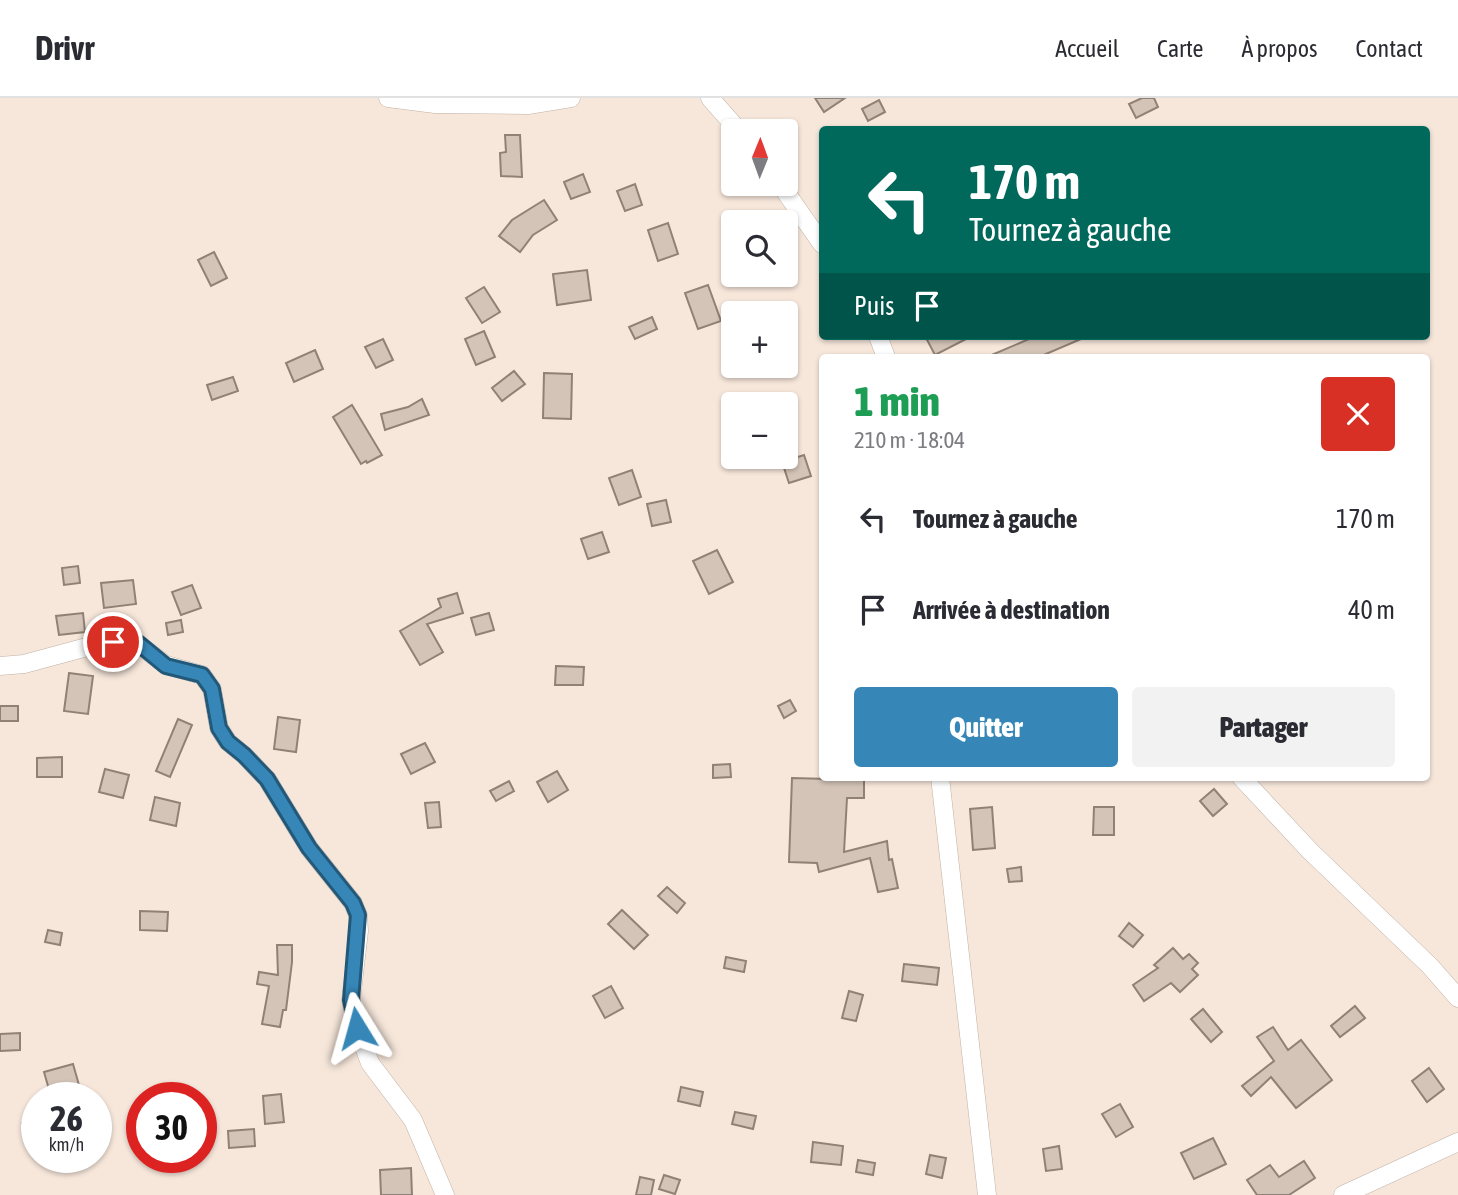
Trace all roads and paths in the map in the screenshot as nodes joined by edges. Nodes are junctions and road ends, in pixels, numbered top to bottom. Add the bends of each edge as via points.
1 (388, 98) edge
2 (571, 98) edge
3 (710, 98) edge
4 (728, 119) edge
5 (788, 196) edge
6 (819, 240) edge
7 (0, 666) edge
8 (940, 781) edge
9 (1245, 781) edge
10 (1458, 998) edge
11 (1458, 1142) edge
12 (445, 1195) edge
13 (987, 1195) edge
14 (1343, 1195) edge

1 - 2 street via 435,104 528,105
3 - 4 street
5 - 6 street
7 - 12 street via 113,642 138,643 166,666 202,675 212,689 219,728 228,742 267,779 309,848 353,903 358,915 351,1000 357,1028 370,1063 413,1120
8 - 13 street
9 - 10 street
11 - 14 street

